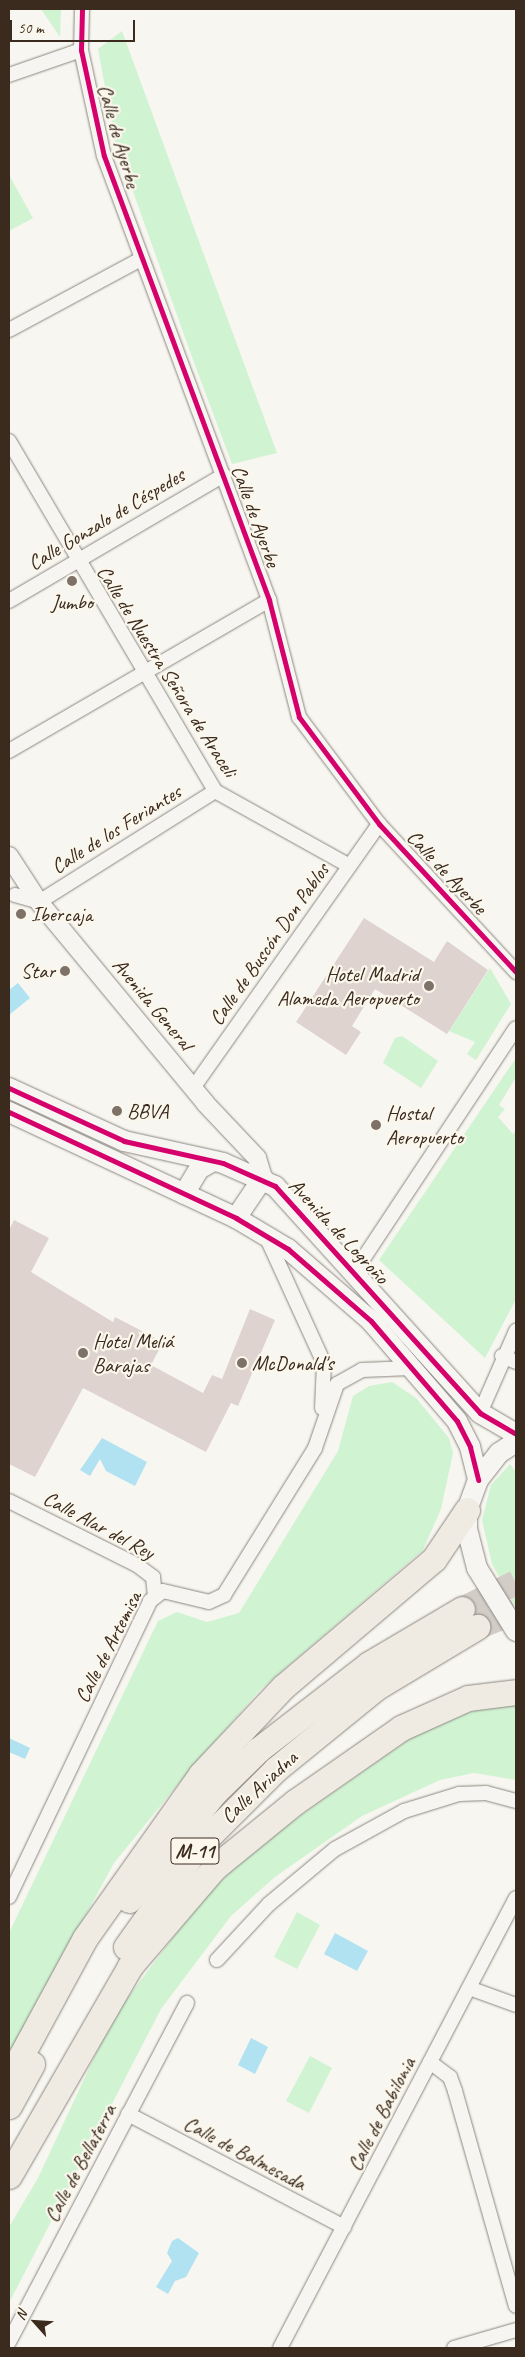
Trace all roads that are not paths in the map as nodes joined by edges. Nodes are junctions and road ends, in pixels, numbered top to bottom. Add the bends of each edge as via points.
1 (82, 9) edge
2 (80, 50) junction
3 (9, 75) edge
4 (141, 259) junction
5 (9, 330) edge
6 (9, 441) edge
7 (224, 475) junction
8 (76, 560) junction
9 (9, 600) edge
10 (270, 600) junction
11 (142, 672) junction
12 (9, 751) edge
13 (215, 791) junction
14 (379, 824) junction
15 (12, 860) edge
16 (348, 865) junction
17 (12, 897) edge
18 (39, 902) junction
19 (516, 972) edge
20 (516, 1028) edge
21 (9, 1088) edge
22 (193, 1088) junction
23 (10, 1115) edge
24 (213, 1161) junction
25 (263, 1178) junction
26 (184, 1194) junction
27 (236, 1218) junction
28 (265, 1234) junction
29 (355, 1271) junction
30 (516, 1331) edge
31 (502, 1356) junction
32 (516, 1362) edge
33 (411, 1368) junction
34 (480, 1414) junction
35 (321, 1434) junction
36 (516, 1434) edge
37 (516, 1442) edge
38 (478, 1480) junction
39 (9, 1501) edge
40 (467, 1510) junction
41 (155, 1595) junction
42 (516, 1631) edge
43 (516, 1692) edge
44 (516, 1801) edge
45 (9, 1897) edge
46 (516, 1898) edge
47 (217, 1960) dead end
48 (470, 1988) junction
49 (186, 2003) dead end
50 (516, 2006) edge
51 (430, 2062) junction
52 (9, 2078) edge
53 (9, 2106) edge
54 (128, 2114) junction
55 (9, 2159) edge
56 (9, 2176) edge
57 (344, 2226) junction
58 (516, 2306) edge
59 (516, 2330) edge
60 (9, 2342) edge
61 (280, 2348) edge
62 (454, 2348) edge

1 - 2 street, Calle de Ayerbe
2 - 3 street
2 - 4 street, Calle de Ayerbe via 104,156
4 - 5 street
4 - 7 street, Calle de Ayerbe
6 - 8 street, Calle de Nuestra Señora de Araceli
7 - 8 street, Calle Gonzalo de Céspedes
7 - 10 street, Calle de Ayerbe
8 - 9 street, Calle Gonzalo de Céspedes
8 - 11 street, Calle de Nuestra Señora de Araceli
10 - 11 street
10 - 14 street, Calle de Ayerbe via 299,717
11 - 12 street
11 - 13 street, Calle de Nuestra Señora de Araceli
13 - 16 street, Calle de Nuestra Señora de Araceli
13 - 18 street, Calle de los Feriantes
14 - 16 street, Calle de Buscón Don Pablos
14 - 19 street, Calle de Ayerbe
15 - 17 street via 18,884
15 - 18 street, Avenida General
16 - 22 street, Calle de Buscón Don Pablos
17 - 18 street
18 - 22 street, Avenida General
20 - 29 street
21 - 24 main road, Avenida de Logroño via 124,1142
22 - 25 street, Avenida General via 257,1158
23 - 26 main road, Avenida de Logroño
24 - 25 main road, Avenida de Logroño
24 - 26 main road via 199,1169
25 - 27 main road
25 - 29 main road, Avenida de Logroño via 296,1204
26 - 27 main road, Avenida de Logroño
27 - 28 main road, Avenida de Logroño
28 - 33 main road, Avenida de Logroño via 345,1297
28 - 35 street, Calle de Artemisa via 327,1372
29 - 34 main road, Avenida de Logroño
30 - 31 street
31 - 32 street
31 - 34 street
33 - 35 street, Calle de Artemisa via 375,1367 348,1374 337,1384
33 - 38 main road, Avenida de Logroño via 457,1421 470,1447
34 - 36 main road, Avenida de Logroño
35 - 41 street, Calle de Artemisa via 224,1595 209,1602 174,1592
37 - 38 main road via 499,1453
38 - 40 main road
39 - 41 street, Calle Alar del Rey via 137,1565 153,1576
40 - 42 main road via 477,1568
40 - 52 highway via 434,1559 283,1687 201,1774 84,1938
41 - 45 street, Calle de Artemisa
43 - 56 highway via 468,1698 401,1728 295,1802 214,1868 130,1966
44 - 47 street via 486,1793 459,1794 396,1816 335,1849 269,1904
46 - 48 street, Calle de Babilonia
48 - 50 street
48 - 51 street, Calle de Babilonia
49 - 54 street, Calle de Bellaterra
51 - 57 street, Calle de Babilonia
51 - 58 street via 450,2077 455,2091
53 - 55 highway, Calle Ariadna / M-11 via 98,1948 135,1891 214,1793 299,1715 369,1664 470,1618 313,1737 229,1813 196,1849 117,1959
54 - 57 street, Calle de Balmesada
54 - 60 street, Calle de Bellaterra
57 - 61 street, Calle de Babilonia
59 - 62 street

